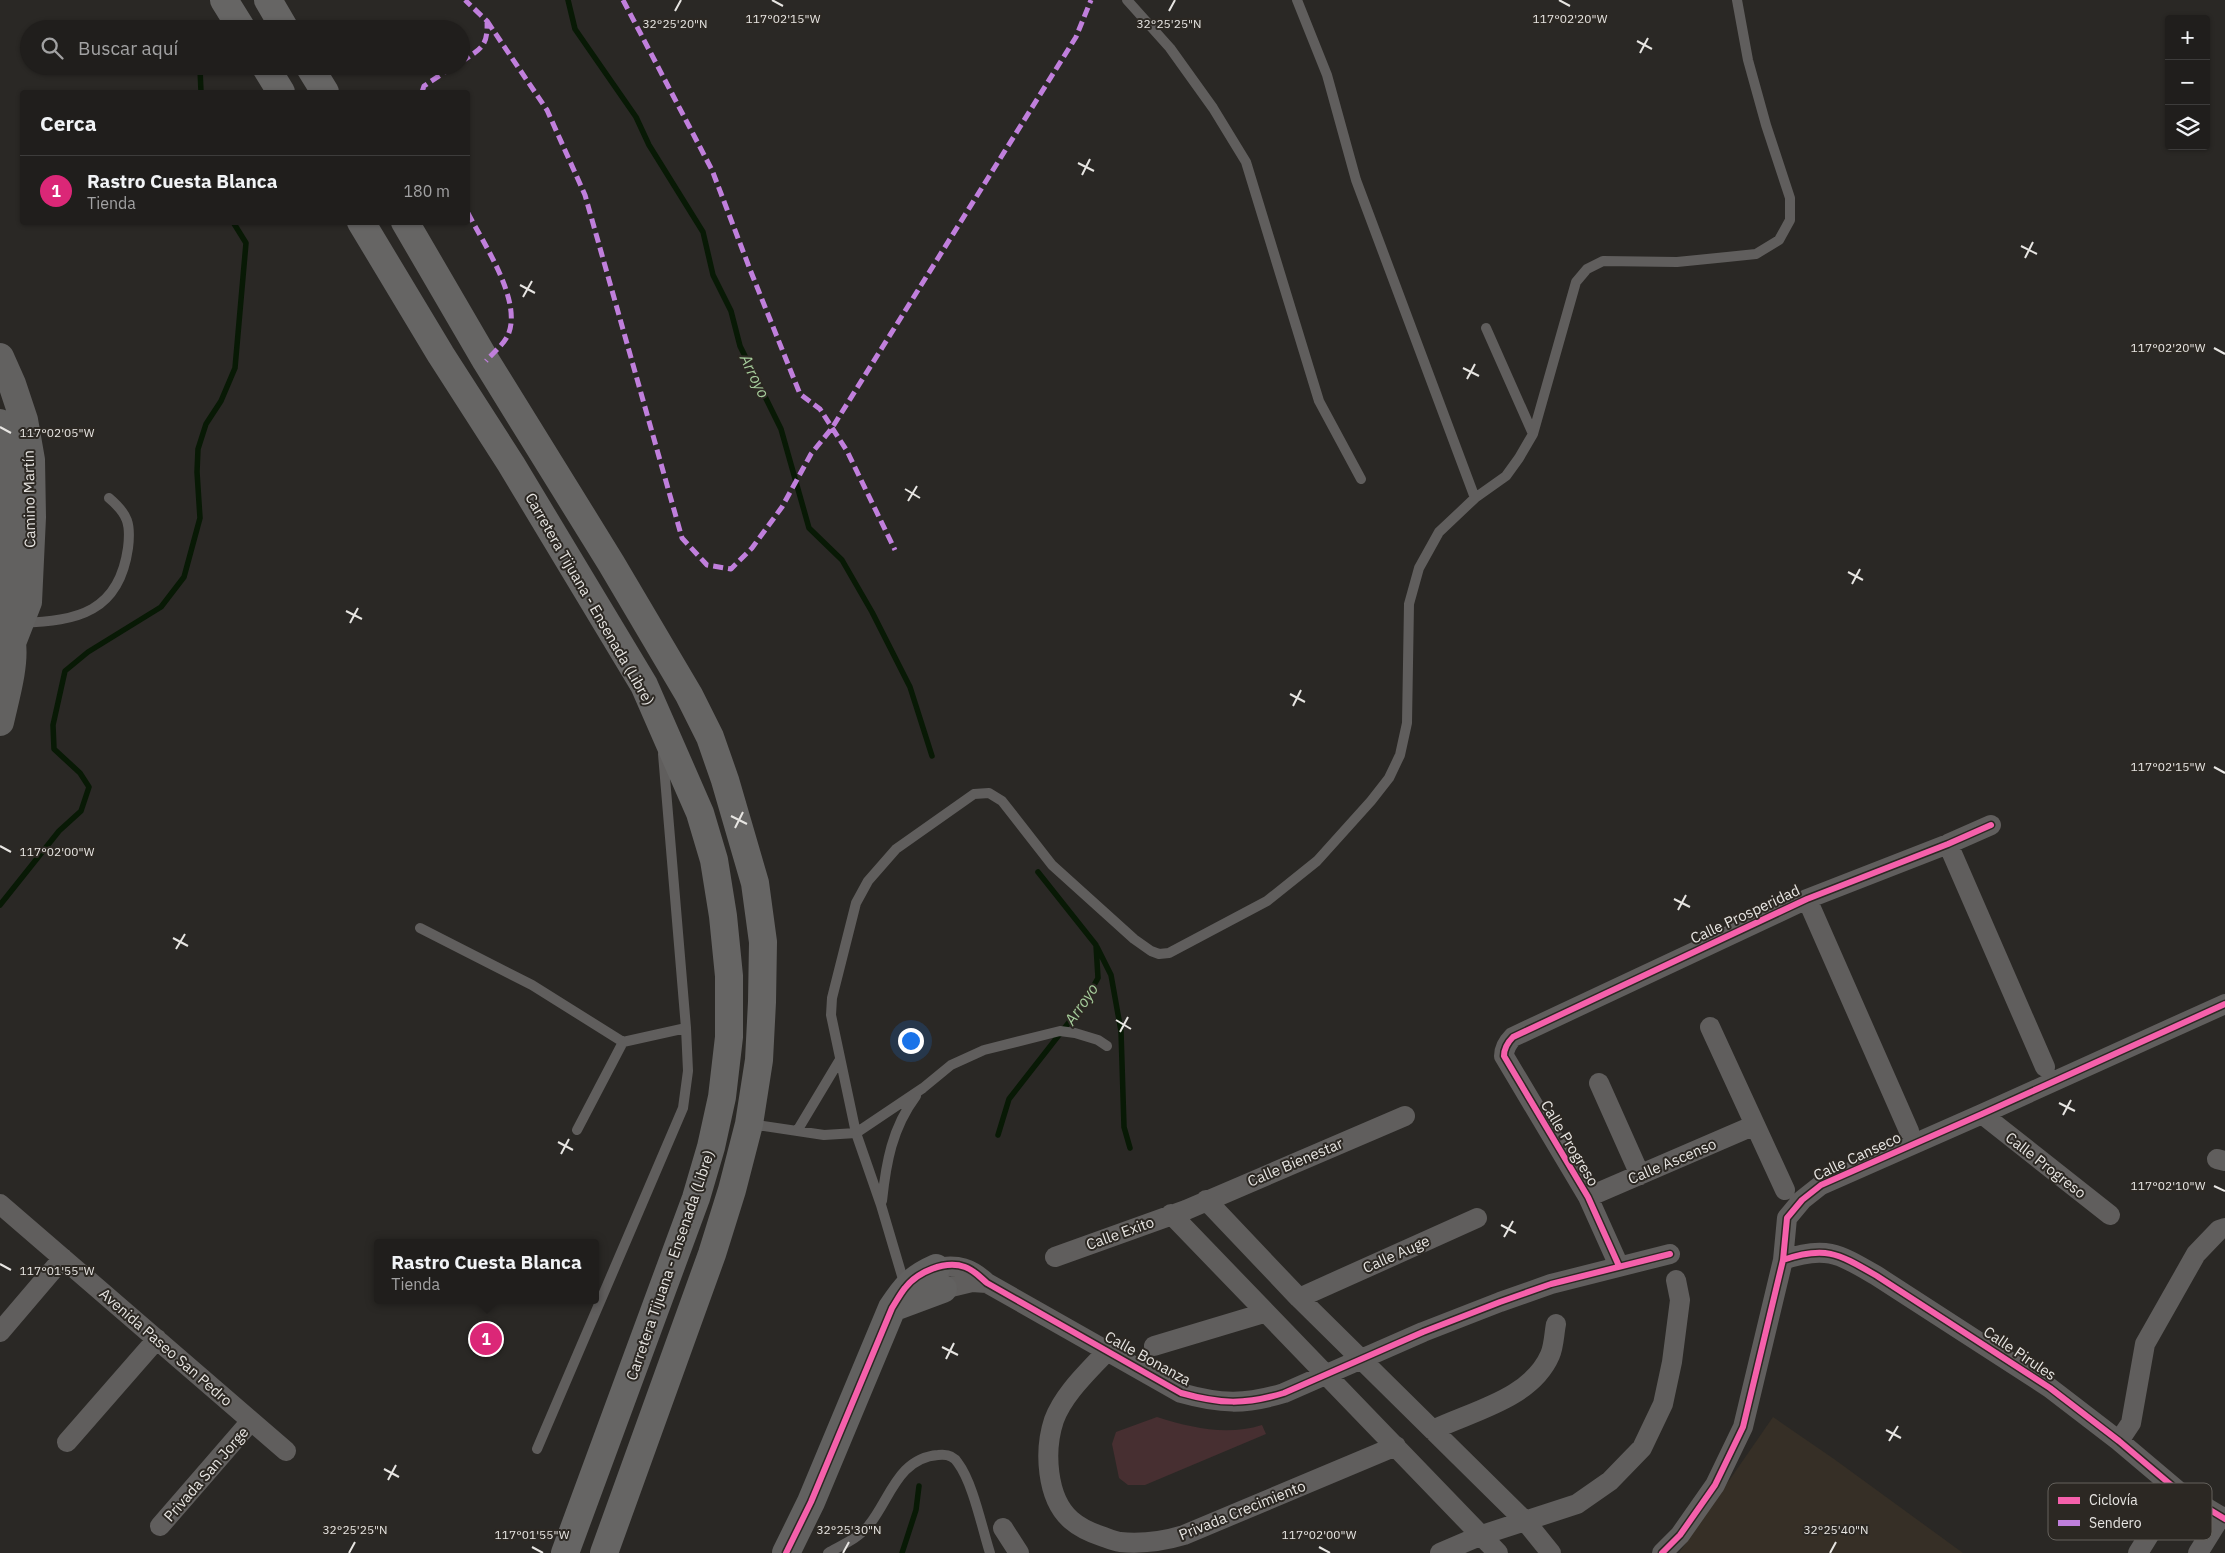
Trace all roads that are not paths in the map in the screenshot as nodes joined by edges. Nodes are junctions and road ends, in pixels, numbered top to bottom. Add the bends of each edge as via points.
1 (224, 0) edge
2 (268, 0) edge
3 (1127, 0) edge
4 (1297, 0) edge
5 (1737, 0) edge
6 (236, 20) edge
7 (280, 20) edge
8 (271, 75) edge
9 (315, 75) edge
10 (280, 90) edge
11 (324, 90) edge
12 (363, 225) edge
13 (407, 225) edge
14 (1486, 328) dead end
15 (0, 357) edge
16 (0, 423) edge
17 (1532, 434) junction
18 (1362, 479) dead end
19 (109, 498) dead end
20 (1475, 498) junction
21 (13, 630) junction
22 (0, 722) edge
23 (661, 722) junction
24 (1991, 825) dead end
25 (1948, 844) junction
26 (1807, 899) junction
27 (420, 928) dead end
28 (2225, 1004) edge
29 (1710, 1027) dead end
30 (686, 1028) junction
31 (1513, 1037) joint
32 (623, 1042) junction
33 (1107, 1046) dead end
34 (839, 1061) junction
35 (2045, 1067) dead end
36 (1599, 1083) dead end
37 (924, 1088) junction
38 (1982, 1114) junction
39 (1406, 1116) dead end
40 (749, 1124) junction
41 (1755, 1125) junction
42 (577, 1130) dead end
43 (797, 1131) junction
44 (1909, 1131) dead end
45 (856, 1133) junction
46 (1640, 1175) junction
47 (1785, 1190) dead end
48 (1588, 1197) junction
49 (1206, 1200) junction
50 (0, 1204) edge
51 (881, 1205) junction
52 (1178, 1212) junction
53 (2110, 1216) dead end
54 (1477, 1218) dead end
55 (2223, 1230) edge
56 (1670, 1254) dead end
57 (1055, 1257) dead end
58 (63, 1258) junction
59 (1782, 1260) junction
60 (1620, 1266) junction
61 (939, 1278) joint
62 (1676, 1280) dead end
63 (1306, 1295) junction
64 (902, 1299) junction
65 (1264, 1313) junction
66 (1556, 1324) dead end
67 (0, 1332) edge
68 (157, 1340) junction
69 (1154, 1346) dead end
70 (1108, 1350) junction
71 (1362, 1360) junction
72 (1326, 1375) junction
73 (251, 1421) junction
74 (1433, 1430) junction
75 (2119, 1441) junction
76 (68, 1442) dead end
77 (1396, 1446) junction
78 (537, 1449) dead end
79 (286, 1451) dead end
80 (2169, 1483) edge
81 (2212, 1511) edge
82 (2223, 1517) edge
83 (1526, 1522) junction
84 (160, 1526) dead end
85 (1003, 1528) dead end
86 (2212, 1533) edge
87 (1482, 1535) junction
88 (2146, 1540) edge
89 (2207, 1540) edge
90 (565, 1553) edge
91 (604, 1553) edge
92 (786, 1553) edge
93 (828, 1553) edge
94 (990, 1553) edge
95 (1020, 1553) edge
96 (1440, 1553) edge
97 (1498, 1553) edge
98 (1551, 1553) edge
99 (1662, 1553) edge
100 (2138, 1553) edge
101 (2198, 1553) edge

1 - 6 highway
2 - 7 highway
3 - 18 lane via 1170,48 1246,162 1320,401
4 - 20 lane via 1327,74 1356,180
5 - 17 lane via 1748,60 1790,198 1790,220 1779,240 1756,254 1677,262 1603,261 1587,269 1576,282
8 - 10 highway
9 - 11 highway
12 - 23 highway, Carretera Tijuana - Ensenada (Libre) via 644,685
13 - 40 highway via 486,361 616,571 710,737 740,824 755,883 763,942 759,1050
14 - 17 lane
15 - 21 street, Camino Martín via 24,420 31,460 28,602
16 - 21 street, Camino Martín via 8,495 3,601
17 - 20 lane via 1506,476
19 - 21 lane via 128,520 130,534 126,562 109,597 86,612
20 - 34 lane via 1439,532 1418,568 1409,604 1407,723 1400,755 1389,778 1371,801 1317,861 1268,901 1168,953 1159,954 1134,939 1052,865 1002,801 989,793 974,794 896,849 868,881 856,903 832,998 831,1015
21 - 22 street, Camino Martín
23 - 30 lane
23 - 90 highway, Carretera Tijuana - Ensenada (Libre) via 700,813 714,860 729,976 729,1037 722,1097 696,1198
24 - 25 street, Calle Prosperidad
25 - 26 street, Calle Prosperidad
25 - 35 street
26 - 31 street, Calle Prosperidad
26 - 44 street
27 - 32 lane via 532,985
28 - 38 street, Calle Canseco
29 - 41 street
30 - 32 lane
30 - 78 lane via 688,1071 683,1108
31 - 48 street, Calle Progreso via 1504,1049 1504,1056
32 - 42 lane
33 - 37 lane via 1098,1040 1060,1031 984,1050 951,1065
34 - 43 lane
34 - 45 lane
36 - 46 street
37 - 45 lane
37 - 51 lane via 905,1110 894,1134 886,1163
38 - 53 street, Calle Progreso
38 - 59 street, Calle Canseco via 1821,1184 1787,1218
39 - 49 street, Calle Bienestar
40 - 43 lane
40 - 91 highway via 712,1254
41 - 46 street, Calle Ascenso
41 - 47 street
43 - 45 lane via 824,1135
45 - 51 lane
46 - 48 street, Calle Ascenso
48 - 60 street, Calle Progreso
49 - 52 street, Calle Bienestar
49 - 63 street
50 - 58 street, Avenida Paseo San Pedro
51 - 64 lane
52 - 57 street, Calle Exito
52 - 65 street
54 - 63 street, Calle Auge
55 - 75 street via 2196,1254 2145,1344 2131,1423
56 - 60 street, Calle Bonanza
58 - 67 street
58 - 68 street, Avenida Paseo San Pedro
59 - 75 street, Calle Pirules via 1804,1253 1826,1252 1852,1262 2050,1388
59 - 99 street, Calle Canseco via 1743,1427 1715,1485 1680,1535
60 - 71 street, Calle Bonanza via 1508,1299
61 - 64 street, Calle Bonanza
61 - 70 street, Calle Bonanza via 987,1283
62 - 83 street via 1680,1300 1672,1362 1663,1404 1642,1448 1610,1481 1577,1504
63 - 71 street
64 - 92 street
65 - 69 street
65 - 72 street
66 - 74 street via 1550,1354 1534,1379 1511,1396
68 - 73 street, Avenida Paseo San Pedro
68 - 76 street
70 - 72 street, Calle Bonanza via 1181,1393 1210,1401 1260,1400
70 - 77 street, Privada Crecimiento via 1065,1399 1055,1419 1047,1450 1049,1475 1057,1499 1071,1520 1092,1533 1118,1542 1152,1541 1184,1535
71 - 72 street, Calle Bonanza
71 - 74 street
72 - 77 street
73 - 79 street, Avenida Paseo San Pedro
73 - 84 street, Privada San Jorge
74 - 83 street
75 - 80 street, Calle Pirules
77 - 87 street
81 - 82 street, Calle Pirules
82 - 86 street
83 - 87 street
83 - 98 street
85 - 95 street
87 - 96 street
87 - 97 street
88 - 100 street
89 - 101 street
93 - 94 lane via 869,1525 906,1469 919,1460 945,1454 958,1461 966,1478

